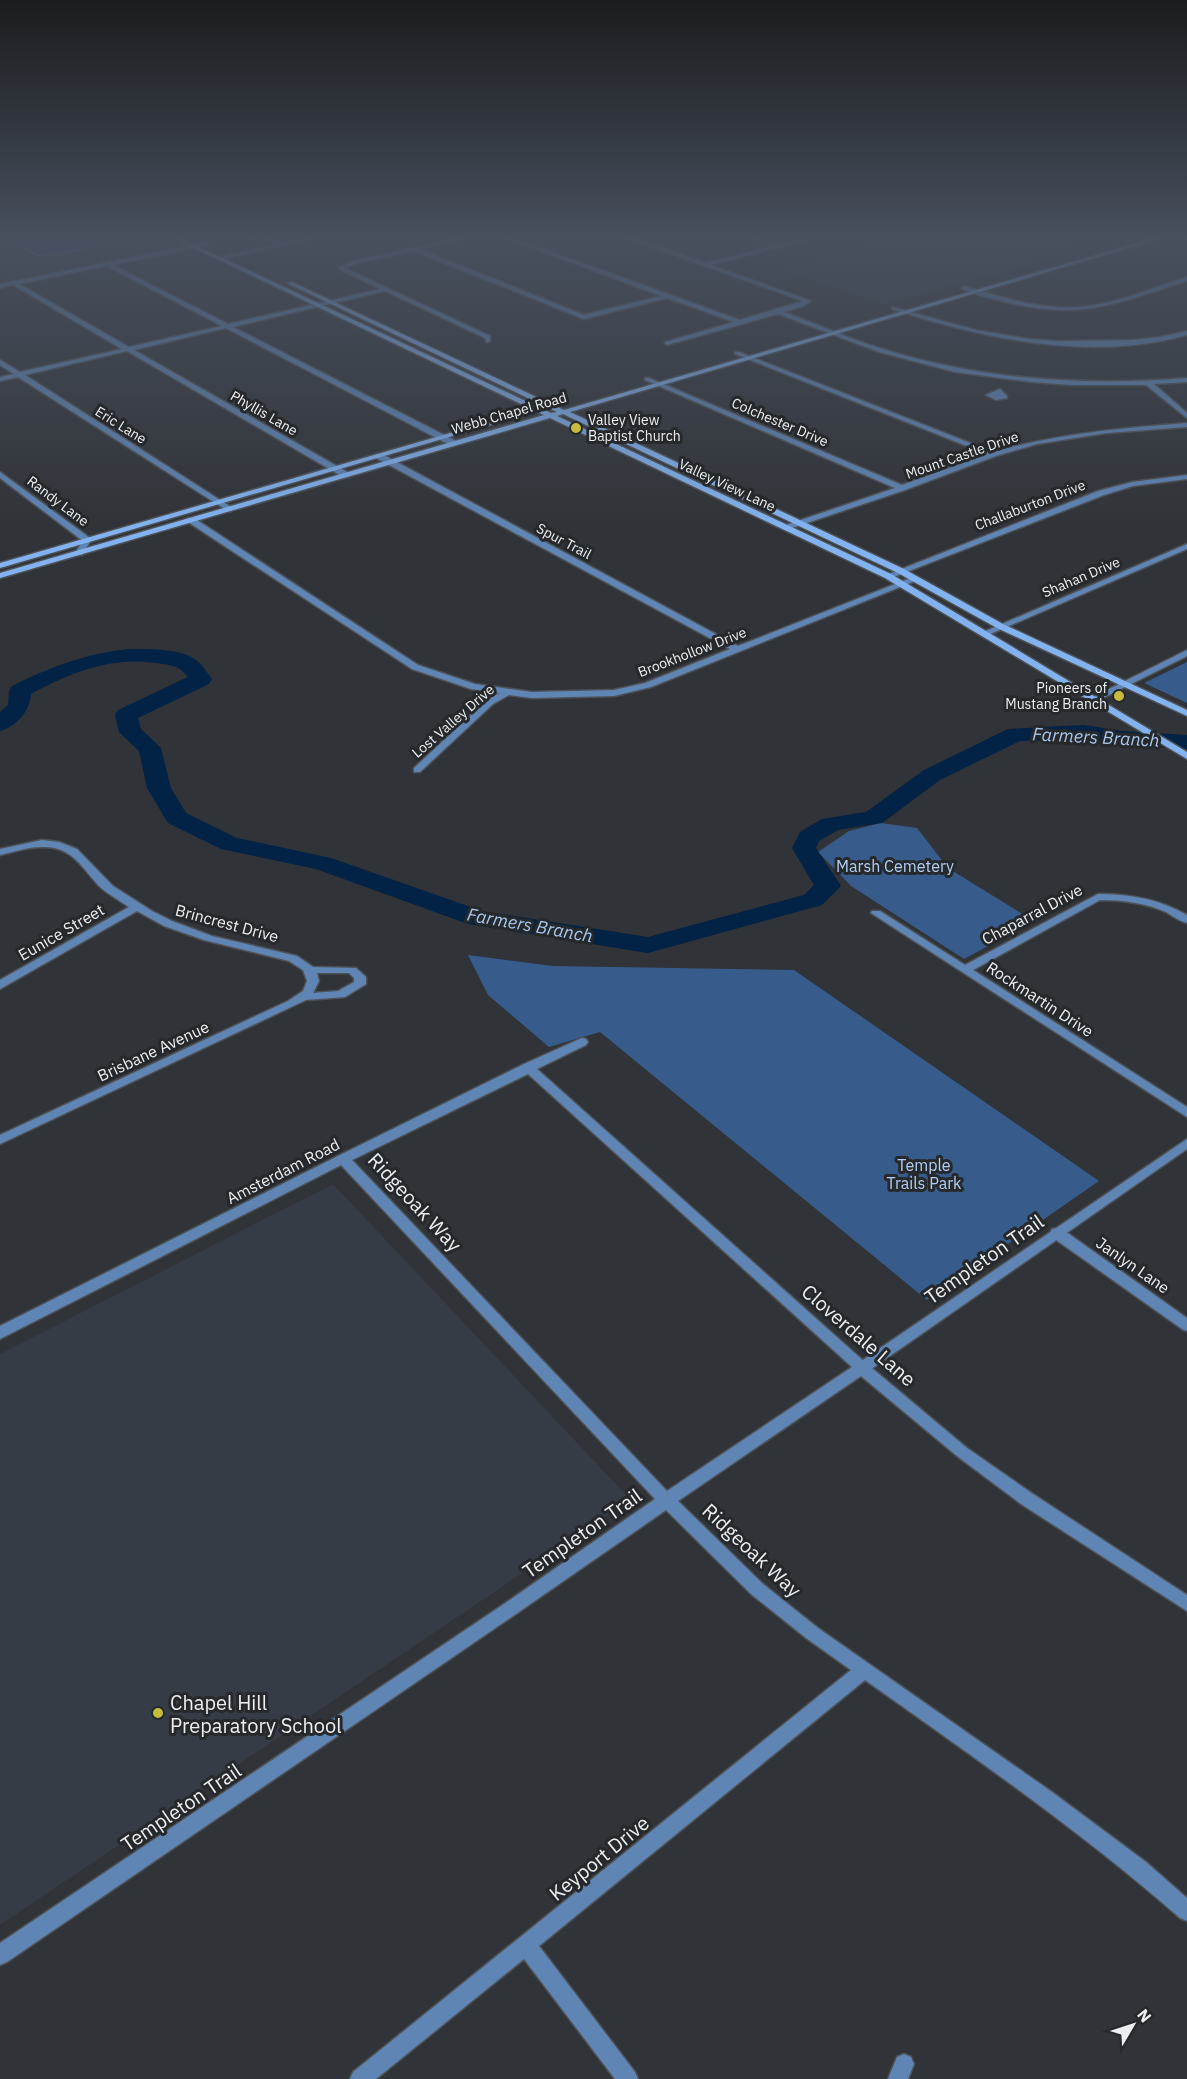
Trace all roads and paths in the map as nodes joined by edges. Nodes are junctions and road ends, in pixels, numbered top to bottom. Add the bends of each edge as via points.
1 (100, 334) edge
2 (189, 334) edge
3 (244, 334) edge
4 (378, 334) edge
5 (399, 334) edge
6 (481, 334) edge
7 (698, 334) edge
8 (803, 334) edge
9 (829, 334) edge
10 (836, 334) edge
11 (980, 334) edge
12 (1180, 334) edge
13 (488, 341) dead end
14 (668, 343) dead end
15 (125, 349) junction
16 (737, 353) junction
17 (748, 357) junction
18 (0, 362) edge
19 (466, 366) junction
20 (453, 370) junction
21 (16, 373) junction
22 (0, 374) edge
23 (1007, 377) junction
24 (0, 379) edge
25 (647, 379) junction
26 (1187, 380) edge
27 (657, 383) junction
28 (1149, 384) junction
29 (603, 391) dead end
30 (1000, 391) dead end
31 (551, 406) junction
32 (561, 408) junction
33 (537, 410) junction
34 (526, 413) dead end
35 (515, 416) dead end
36 (548, 416) junction
37 (1187, 416) edge
38 (1187, 425) edge
39 (443, 437) junction
40 (453, 443) junction
41 (993, 454) junction
42 (380, 456) junction
43 (390, 462) junction
44 (336, 468) junction
45 (0, 474) edge
46 (346, 475) junction
47 (1187, 477) edge
48 (902, 488) junction
49 (219, 502) junction
50 (228, 509) junction
51 (191, 520) junction
52 (800, 523) junction
53 (786, 528) junction
54 (87, 540) junction
55 (1187, 546) edge
56 (79, 553) junction
57 (0, 566) edge
58 (901, 571) junction
59 (0, 576) edge
60 (888, 576) junction
61 (916, 579) junction
62 (903, 585) junction
63 (1000, 626) junction
64 (985, 633) junction
65 (736, 649) junction
66 (1187, 653) edge
67 (1123, 684) junction
68 (507, 692) junction
69 (1092, 700) junction
70 (1187, 713) edge
71 (1187, 756) edge
72 (417, 770) dead end
73 (0, 852) edge
74 (137, 907) junction
75 (876, 913) dead end
76 (1187, 920) edge
77 (309, 970) junction
78 (964, 970) junction
79 (0, 985) edge
80 (310, 991) junction
81 (582, 1042) dead end
82 (528, 1067) junction
83 (1187, 1113) edge
84 (0, 1140) edge
85 (1187, 1143) edge
86 (343, 1159) junction
87 (1057, 1233) junction
88 (1187, 1325) edge
89 (0, 1333) edge
90 (862, 1368) junction
91 (666, 1500) junction
92 (1187, 1604) edge
93 (864, 1670) junction
94 (1187, 1911) edge
95 (526, 1946) junction
96 (0, 1955) edge
97 (360, 2079) edge
98 (628, 2079) edge

1 - 15 street, Phyllis Lane
2 - 15 street
3 - 39 street
4 - 20 main road, Valley View Lane
5 - 19 main road, Valley View Lane
6 - 13 street
7 - 14 street
8 - 16 main road
9 - 17 main road, Webb Chapel Road
10 - 23 street via 921,362
11 - 12 street via 1045,343 1122,343
15 - 21 street
15 - 44 street, Phyllis Lane
16 - 17 street
16 - 25 main road
17 - 27 main road, Webb Chapel Road
17 - 41 street
18 - 21 street, Eric Lane
19 - 20 main road
19 - 31 main road, Valley View Lane
20 - 33 main road, Valley View Lane
21 - 22 street
21 - 24 street
21 - 49 street, Eric Lane
23 - 28 street
23 - 30 street
25 - 27 street, Colchester Drive
25 - 29 main road
26 - 28 street
27 - 32 main road, Webb Chapel Road
27 - 48 street, Colchester Drive
28 - 37 street
31 - 32 main road, Valley View Lane
31 - 33 main road, Webb Chapel Road
32 - 36 main road, Webb Chapel Road
32 - 52 main road, Valley View Lane
33 - 34 main road, Webb Chapel Road
33 - 36 main road, Valley View Lane
35 - 39 main road, Webb Chapel Road
36 - 40 main road, Webb Chapel Road
36 - 53 main road, Valley View Lane
38 - 41 street, Mount Castle Drive via 1064,437
39 - 40 street
39 - 42 main road, Webb Chapel Road
40 - 43 main road, Webb Chapel Road
41 - 48 street, Mount Castle Drive
42 - 43 street, Spur Trail
42 - 44 main road, Webb Chapel Road
43 - 46 main road, Webb Chapel Road
43 - 65 street, Spur Trail
44 - 46 street, Phyllis Lane
44 - 49 main road, Webb Chapel Road
45 - 54 street, Randy Lane
46 - 50 main road, Webb Chapel Road
47 - 58 street, Challaburton Drive via 1101,493
48 - 52 street, Mount Castle Drive
49 - 50 street, Eric Lane
49 - 54 main road, Webb Chapel Road
50 - 51 main road, Webb Chapel Road
51 - 56 main road, Webb Chapel Road
51 - 68 street, Brookhollow Drive via 415,667 457,683
52 - 53 street, Mount Castle Drive
52 - 58 main road, Valley View Lane
53 - 60 main road, Valley View Lane
54 - 56 street, Randy Lane
54 - 57 main road, Webb Chapel Road
55 - 63 street, Shahan Drive
56 - 59 main road, Webb Chapel Road
58 - 60 street, Challaburton Drive
58 - 61 main road, Valley View Lane
60 - 62 main road, Valley View Lane
61 - 62 street, Brookhollow Drive
61 - 63 main road, Valley View Lane
62 - 64 main road, Valley View Lane
62 - 65 street, Brookhollow Drive
63 - 64 street, Shahan Drive
63 - 67 main road, Valley View Lane
64 - 69 main road, Valley View Lane
65 - 68 street, Brookhollow Drive via 664,680 614,693
66 - 67 street
67 - 69 street
67 - 70 main road, Valley View Lane
68 - 72 street, Lost Valley Drive via 490,702
69 - 71 main road, Valley View Lane
73 - 74 street, Brincrest Drive via 44,843 68,848 106,886
74 - 77 street, Brincrest Drive via 166,924 212,940 293,958
74 - 79 street, Eunice Street
75 - 78 street, Rockmartin Drive
76 - 78 street, Chaparral Drive via 1147,902 1098,897
77 - 80 street via 313,976
77 - 80 street, Brisbane Avenue via 352,970 360,977 360,984 341,994
78 - 83 street, Rockmartin Drive
80 - 84 street, Brisbane Avenue
81 - 82 street, Amsterdam Road
82 - 86 street, Amsterdam Road
82 - 90 street, Cloverdale Lane
85 - 87 street, Templeton Trail
86 - 89 street, Amsterdam Road
86 - 91 street, Ridgeoak Way
87 - 88 street, Janlyn Lane
87 - 90 street, Templeton Trail
90 - 91 street, Templeton Trail
90 - 92 street, Cloverdale Lane via 962,1452
91 - 93 street, Ridgeoak Way via 757,1589
91 - 96 street, Templeton Trail
93 - 94 street, Ridgeoak Way via 1046,1798
93 - 95 street, Keyport Drive
95 - 97 street, Keyport Drive
95 - 98 street

